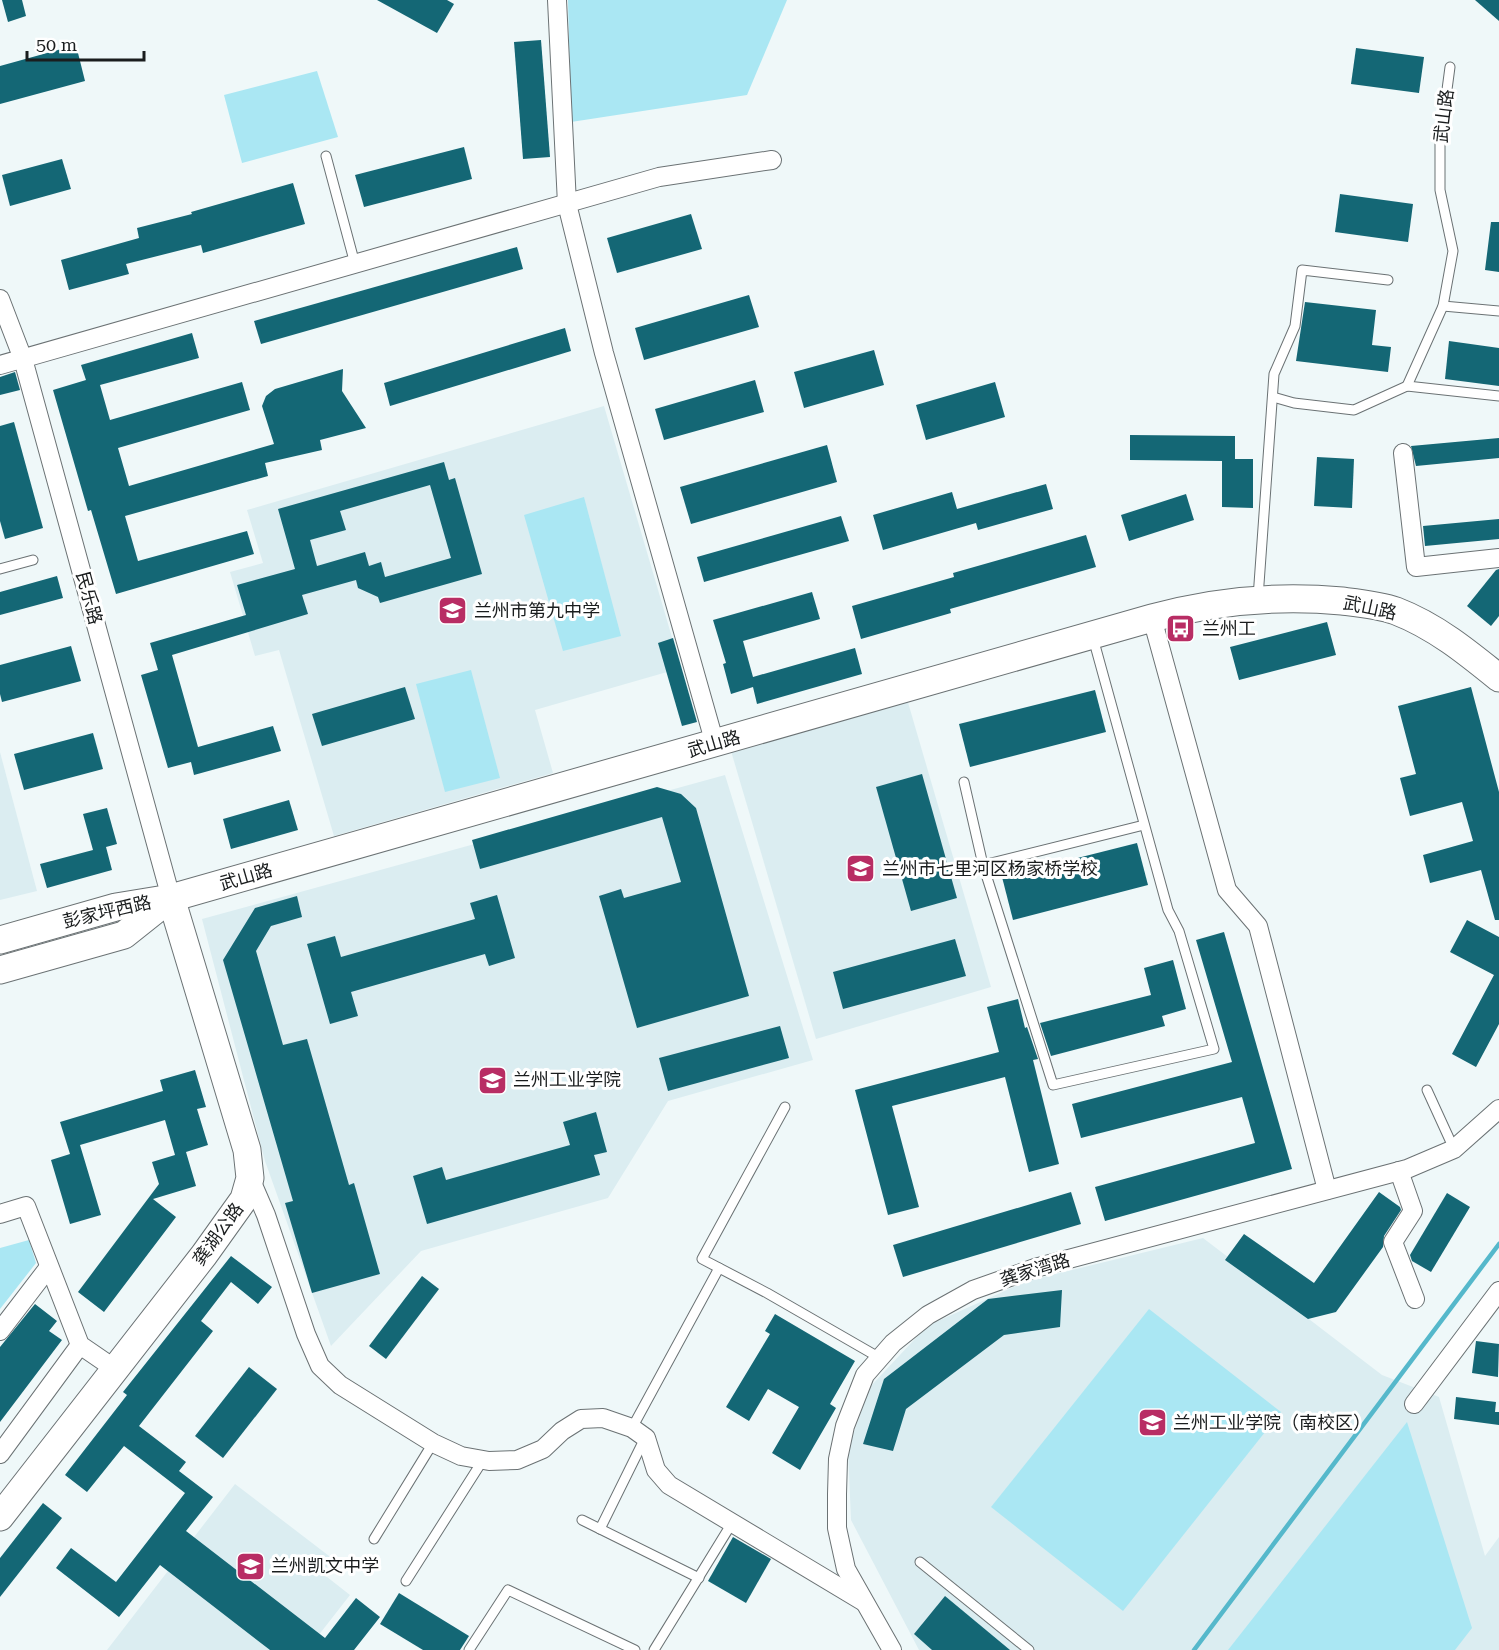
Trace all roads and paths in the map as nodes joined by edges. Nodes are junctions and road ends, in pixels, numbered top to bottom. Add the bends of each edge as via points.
1 (557, 0) edge
2 (1450, 67) dead end
3 (326, 156) dead end
4 (772, 160) dead end
5 (567, 204) junction
6 (355, 264) junction
7 (1388, 280) dead end
8 (0, 299) edge
9 (1443, 306) junction
10 (1499, 311) edge
11 (23, 359) junction
12 (0, 365) edge
13 (1407, 386) junction
14 (1499, 396) edge
15 (1273, 397) junction
16 (1403, 453) dead end
17 (1499, 558) edge
18 (33, 560) dead end
19 (0, 568) edge
20 (1258, 600) junction
21 (1152, 618) junction
22 (1092, 636) junction
23 (1499, 678) edge
24 (715, 744) junction
25 (964, 782) dead end
26 (1144, 825) junction
27 (983, 865) junction
28 (171, 898) junction
29 (0, 940) edge
30 (0, 970) edge
31 (1427, 1090) dead end
32 (785, 1107) dead end
33 (1499, 1109) edge
34 (1455, 1149) junction
35 (1399, 1171) junction
36 (250, 1178) junction
37 (1327, 1190) junction
38 (0, 1214) edge
39 (49, 1267) junction
40 (719, 1268) junction
41 (1499, 1291) edge
42 (1415, 1299) dead end
43 (0, 1331) edge
44 (80, 1345) junction
45 (880, 1358) junction
46 (115, 1369) junction
47 (1414, 1404) dead end
48 (639, 1433) junction
49 (433, 1443) junction
50 (0, 1454) edge
51 (483, 1460) junction
52 (0, 1516) edge
53 (582, 1521) dead end
54 (732, 1523) junction
55 (600, 1529) junction
56 (374, 1539) dead end
57 (920, 1562) dead end
58 (699, 1578) junction
59 (406, 1581) dead end
60 (866, 1603) junction
61 (469, 1650) edge
62 (635, 1650) edge
63 (654, 1650) edge
64 (892, 1650) edge
65 (1029, 1650) edge

1 - 5 street
2 - 9 lane, 武山路 via 1440,142 1440,190 1453,251
3 - 6 lane
4 - 5 street via 659,177
5 - 6 street
5 - 24 street via 604,353
6 - 11 street
7 - 15 lane via 1302,270 1295,326 1274,374
8 - 11 street, 民乐路
9 - 10 lane
9 - 13 lane, 武山路
11 - 12 street
11 - 28 street, 民乐路
13 - 14 lane
13 - 15 lane via 1354,410 1294,404
15 - 20 lane
16 - 17 street via 1416,567
18 - 19 lane
20 - 21 main road, 武山路
20 - 23 main road, 武山路 via 1317,599 1393,610 1424,624
21 - 22 main road, 武山路
21 - 37 street via 1227,890 1258,926
22 - 24 main road, 武山路
22 - 26 lane
24 - 28 main road, 武山路
25 - 27 lane
26 - 27 lane
26 - 27 lane via 1214,1049 1053,1085
28 - 29 main road, 彭家坪西路 via 116,907
28 - 30 main road, 彭家坪西路 via 124,935
28 - 36 main road, 龚湖公路 via 247,1150
31 - 34 lane
32 - 40 lane via 702,1259
33 - 34 street, 龚家湾路
34 - 35 street, 龚家湾路
35 - 37 street, 龚家湾路
35 - 42 street via 1413,1211 1393,1242
36 - 46 main road, 龚湖公路 via 244,1199
36 - 49 street via 320,1366 340,1385
37 - 45 street, 龚家湾路 via 1035,1268 973,1290 928,1315
38 - 39 street via 26,1206
39 - 43 street
39 - 44 street
40 - 45 lane
40 - 48 lane
41 - 47 street
44 - 46 street
44 - 50 street
45 - 60 street, 龚家湾路 via 865,1375 845,1426 838,1459 837,1528 846,1569
46 - 52 main road, 龚湖公路
48 - 51 street via 603,1418 581,1419 543,1449 517,1460
48 - 54 street via 656,1470 669,1485
48 - 55 lane
49 - 51 street via 461,1456
49 - 56 lane
51 - 59 lane
53 - 55 lane
54 - 58 lane
54 - 60 street
55 - 58 lane
57 - 65 lane
58 - 63 lane
60 - 64 street, 龚家湾路
61 - 62 lane via 508,1590

